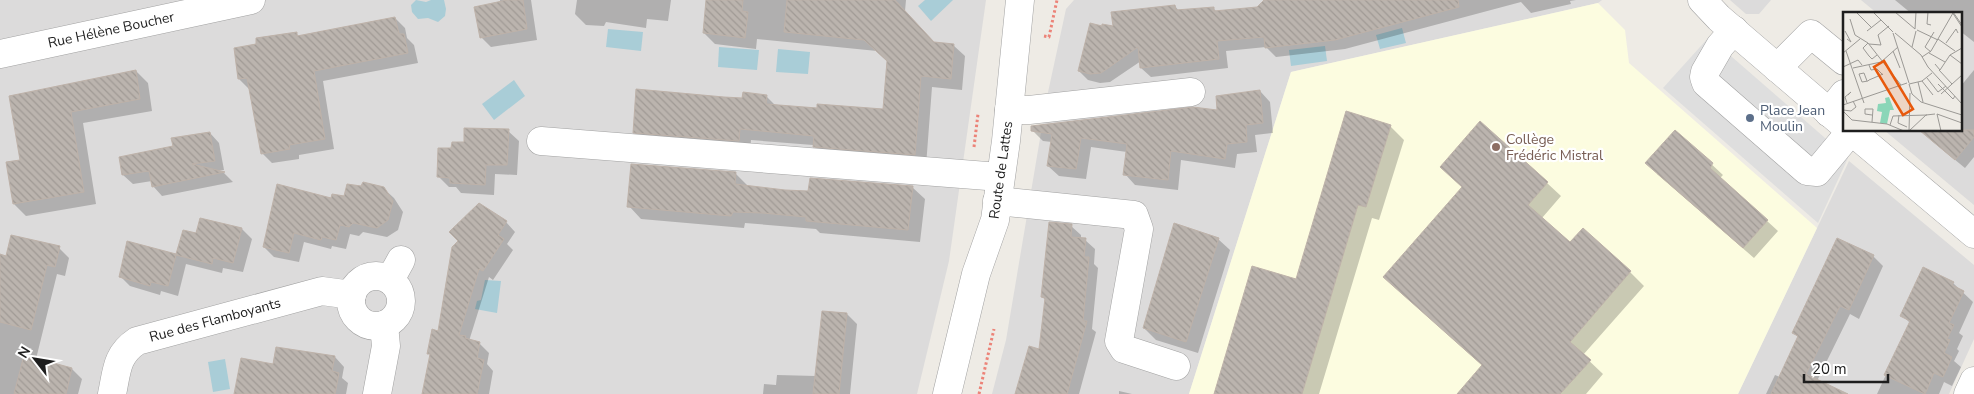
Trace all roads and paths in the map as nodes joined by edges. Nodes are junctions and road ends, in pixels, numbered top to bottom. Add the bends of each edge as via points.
1 (252, 0) edge
2 (1020, 0) edge
3 (1058, 0) edge
4 (1702, 0) edge
5 (1734, 30) junction
6 (1039, 36) dead end
7 (0, 54) edge
8 (1843, 59) edge
9 (1777, 68) junction
10 (1191, 92) dead end
11 (1009, 110) junction
12 (1843, 117) edge
13 (1843, 120) edge
14 (1859, 131) edge
15 (541, 141) dead end
16 (998, 189) junction
17 (1974, 234) edge
18 (352, 295) junction
19 (384, 325) junction
20 (1176, 366) dead end
21 (1974, 381) edge
22 (112, 394) edge
23 (377, 394) edge
24 (947, 394) edge
25 (1968, 394) edge

1 - 7 street, Rue Hélène Boucher
2 - 11 street, Route de Lattes
3 - 6 path via 1049,37
4 - 5 street
5 - 9 street
5 - 13 street via 1705,72 1706,83 1807,171 1818,172
8 - 9 street via 1811,34
9 - 12 street
10 - 11 street
11 - 16 street, Route de Lattes
14 - 17 street
15 - 16 street
16 - 20 street via 1134,215 1139,229 1119,341 1124,349
16 - 24 street, Route de Lattes via 995,220 976,274
18 - 19 street via 352,306 363,323
18 - 19 street via 357,285 367,278 396,270 402,298 400,310
18 - 22 street, Rue des Flamboyants via 322,292 137,341 126,348 120,360
19 - 23 street via 386,346
21 - 25 street

